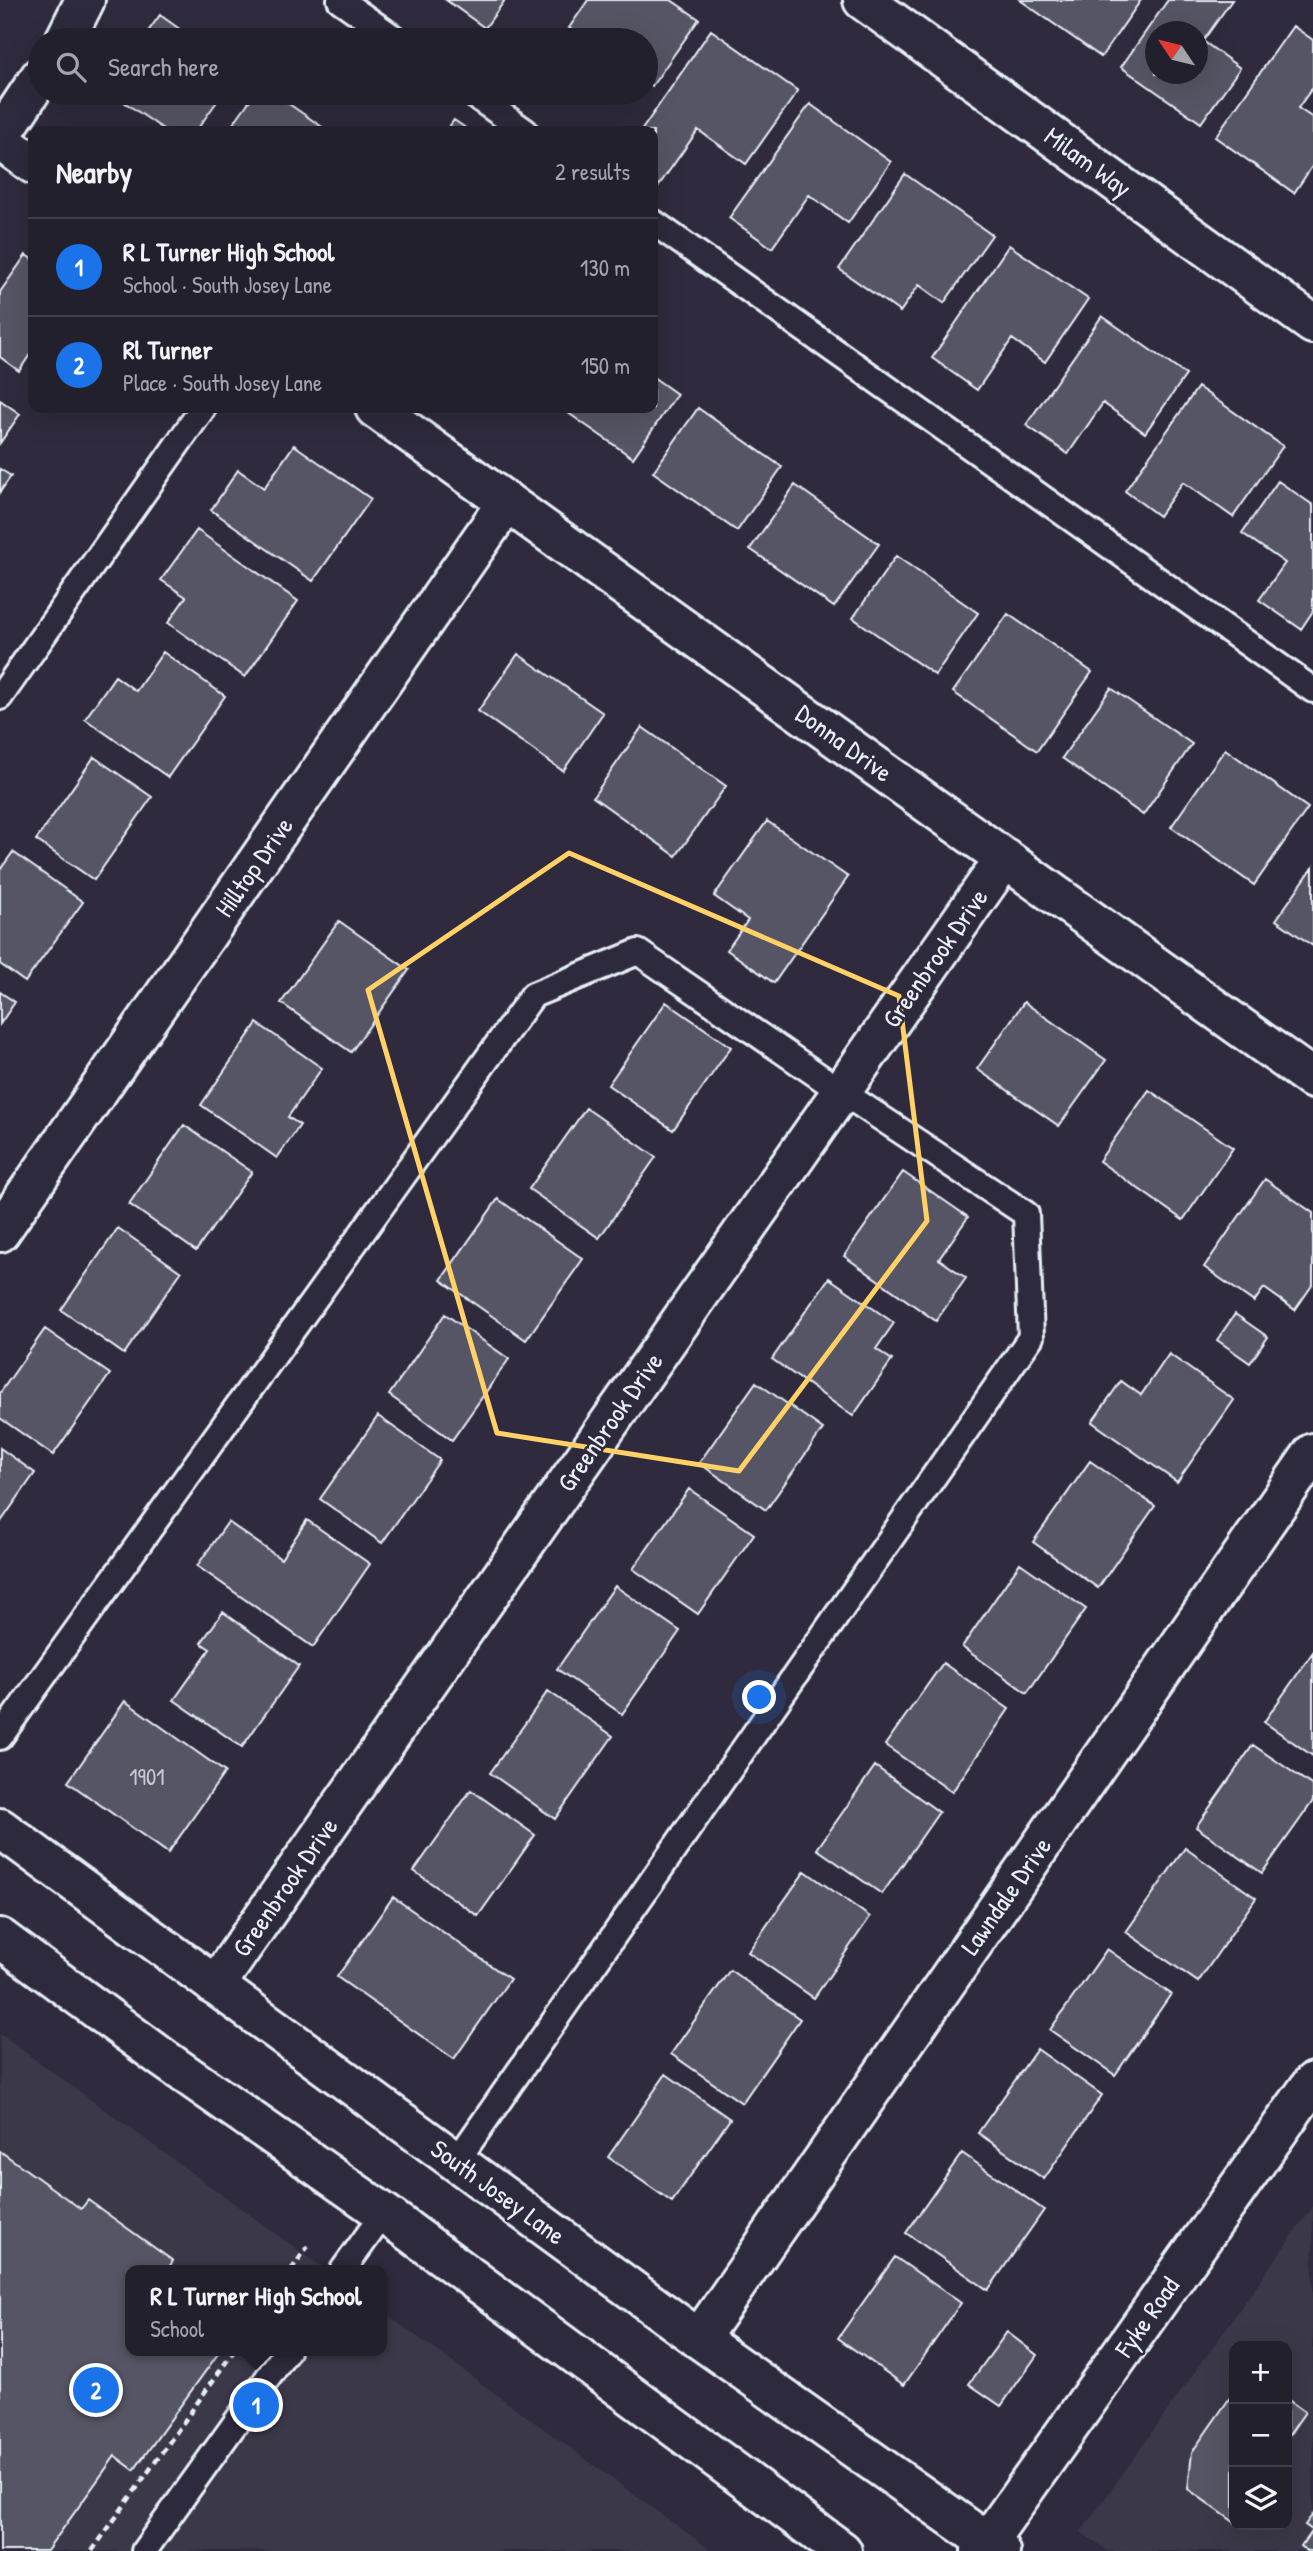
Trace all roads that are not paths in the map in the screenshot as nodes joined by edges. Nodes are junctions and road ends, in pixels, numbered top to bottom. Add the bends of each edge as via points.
1 (85, 0) edge
2 (340, 0) edge
3 (863, 0) edge
4 (71, 28) edge
5 (380, 28) edge
6 (28, 96) edge
7 (488, 105) edge
8 (518, 126) edge
9 (0, 139) edge
10 (28, 160) edge
11 (658, 226) edge
12 (1313, 324) edge
13 (199, 413) edge
14 (382, 413) edge
15 (507, 502) junction
16 (1313, 690) edge
17 (0, 697) edge
18 (1005, 858) junction
19 (1313, 1079) edge
20 (842, 1092) junction
21 (0, 1232) edge
22 (1313, 1453) edge
23 (0, 1737) edge
24 (0, 1828) edge
25 (0, 1938) edge
26 (215, 1986) junction
27 (1313, 2082) edge
28 (456, 2162) junction
29 (384, 2213) junction
30 (347, 2265) edge
31 (699, 2339) junction
32 (283, 2356) edge
33 (989, 2548) edge
34 (144, 2551) edge
35 (842, 2551) edge

1 - 4 street
2 - 5 lane
3 - 12 street, Milam Way
6 - 9 street
7 - 8 lane
9 - 10 street
11 - 16 lane
13 - 17 lane
14 - 15 street, Donna Drive
15 - 18 street, Donna Drive
15 - 21 street, Hilltop Drive
18 - 19 street, Donna Drive
18 - 20 street, Greenbrook Drive
20 - 23 lane via 638,952 533,995
20 - 26 street, Greenbrook Drive
20 - 28 lane via 1026,1214 1031,1337
22 - 31 street, Lawndale Drive
24 - 26 street, South Josey Lane
25 - 29 street
26 - 28 street, South Josey Lane
27 - 33 street, Fyke Road
28 - 31 street, South Josey Lane
29 - 30 lane
29 - 35 street
31 - 33 street, South Josey Lane
32 - 34 lane

